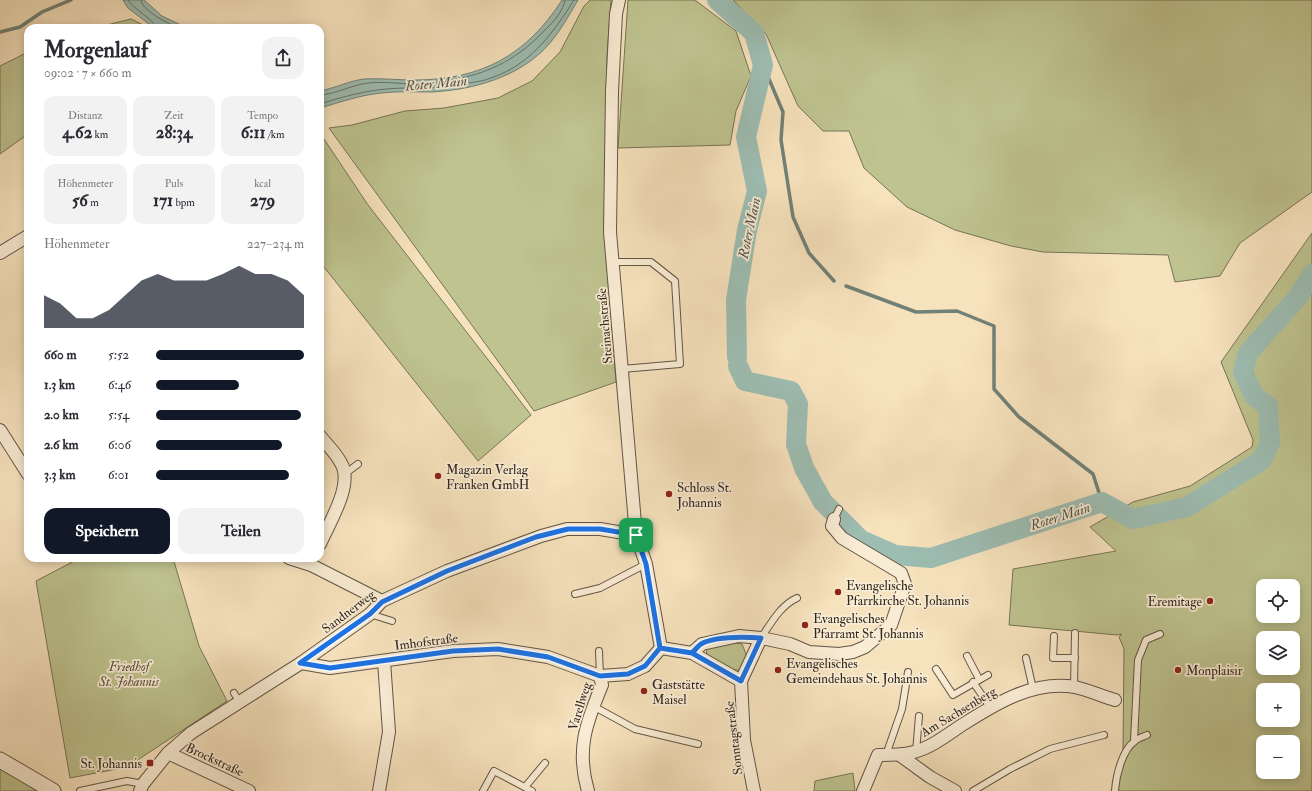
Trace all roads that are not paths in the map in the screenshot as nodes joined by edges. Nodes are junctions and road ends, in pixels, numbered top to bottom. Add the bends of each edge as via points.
1 (619, 0) edge
2 (24, 241) edge
3 (0, 253) edge
4 (613, 262) junction
5 (622, 369) junction
6 (0, 430) edge
7 (324, 441) edge
8 (358, 464) dead end
9 (24, 468) edge
10 (346, 474) junction
11 (837, 514) dead end
12 (324, 535) edge
13 (636, 535) junction
14 (312, 562) edge
15 (646, 564) junction
16 (575, 594) dead end
17 (797, 598) dead end
18 (382, 602) junction
19 (370, 614) junction
20 (392, 621) dead end
21 (1075, 633) dead end
22 (1160, 634) dead end
23 (1054, 636) dead end
24 (761, 638) junction
25 (660, 648) junction
26 (599, 651) dead end
27 (692, 653) junction
28 (967, 656) dead end
29 (1026, 658) dead end
30 (1074, 658) junction
31 (384, 661) junction
32 (300, 663) junction
33 (936, 670) dead end
34 (908, 672) dead end
35 (988, 675) dead end
36 (600, 676) junction
37 (741, 681) junction
38 (976, 681) junction
39 (1074, 687) junction
40 (1033, 689) junction
41 (1115, 700) dead end
42 (593, 706) junction
43 (990, 707) junction
44 (919, 716) dead end
45 (1104, 735) dead end
46 (1147, 735) dead end
47 (1134, 741) junction
48 (698, 744) dead end
49 (916, 752) junction
50 (168, 753) junction
51 (886, 755) junction
52 (901, 756) junction
53 (0, 760) edge
54 (545, 763) dead end
55 (142, 787) edge
56 (525, 787) junction
57 (53, 791) edge
58 (80, 791) edge
59 (250, 791) edge
60 (379, 791) edge
61 (483, 791) edge
62 (532, 791) edge
63 (588, 791) edge
64 (754, 791) edge
65 (863, 791) edge
66 (955, 791) edge
67 (973, 791) edge
68 (1115, 791) edge

1 - 4 street, Steinachstraße via 612,91 610,232
2 - 3 street
4 - 5 street, Steinachstraße
4 - 5 lane via 651,262 675,281 680,364
5 - 13 street, Steinachstraße
6 - 9 street
7 - 10 street via 341,462
8 - 10 lane
10 - 12 street via 344,488
11 - 24 street via 832,526 842,538 901,573 905,584 891,625 865,647 839,654 809,652 790,644
13 - 15 street, Steinachstraße
13 - 18 street, Sandnerweg via 600,529 568,529 541,536 447,571
14 - 18 street
15 - 16 lane via 600,588
15 - 25 street, Steinachstraße
17 - 24 lane via 776,616
18 - 19 street, Sandnerweg
19 - 20 lane
19 - 32 street, Sandnerweg
21 - 30 lane
22 - 47 lane via 1146,640 1138,660
23 - 30 lane via 1053,658
24 - 27 street via 739,636 715,640 702,644
24 - 37 street
25 - 27 street
25 - 36 street, Varellweg via 645,666 628,674
26 - 36 lane
27 - 37 street
28 - 38 lane
29 - 40 lane
30 - 39 lane
31 - 32 street, Imhofstraße via 330,668
31 - 36 street, Imhofstraße via 453,651 498,649 548,657
31 - 60 street via 389,732
32 - 50 street, Sandnerweg via 237,698
33 - 38 lane via 952,695
34 - 51 lane via 896,732
35 - 38 lane
36 - 42 street, Varellweg via 602,685
37 - 64 street, Sonntagstraße via 744,740
38 - 43 lane
39 - 40 street, Am Sachsenberg
39 - 41 street, Am Sachsenberg
40 - 43 street, Am Sachsenberg
42 - 48 lane via 635,729
42 - 63 street, Varellweg via 583,738 583,773
43 - 49 street, Am Sachsenberg via 932,745
44 - 49 lane
45 - 67 lane via 1050,749
46 - 47 lane
47 - 68 lane via 1119,767
49 - 52 street, Am Sachsenberg
50 - 55 street, Sandnerweg
50 - 59 street, Brockstraße
51 - 52 street
51 - 65 street via 878,756
52 - 66 street
53 - 57 street
54 - 56 lane
55 - 58 lane via 128,781
56 - 61 lane via 494,771
56 - 62 lane

